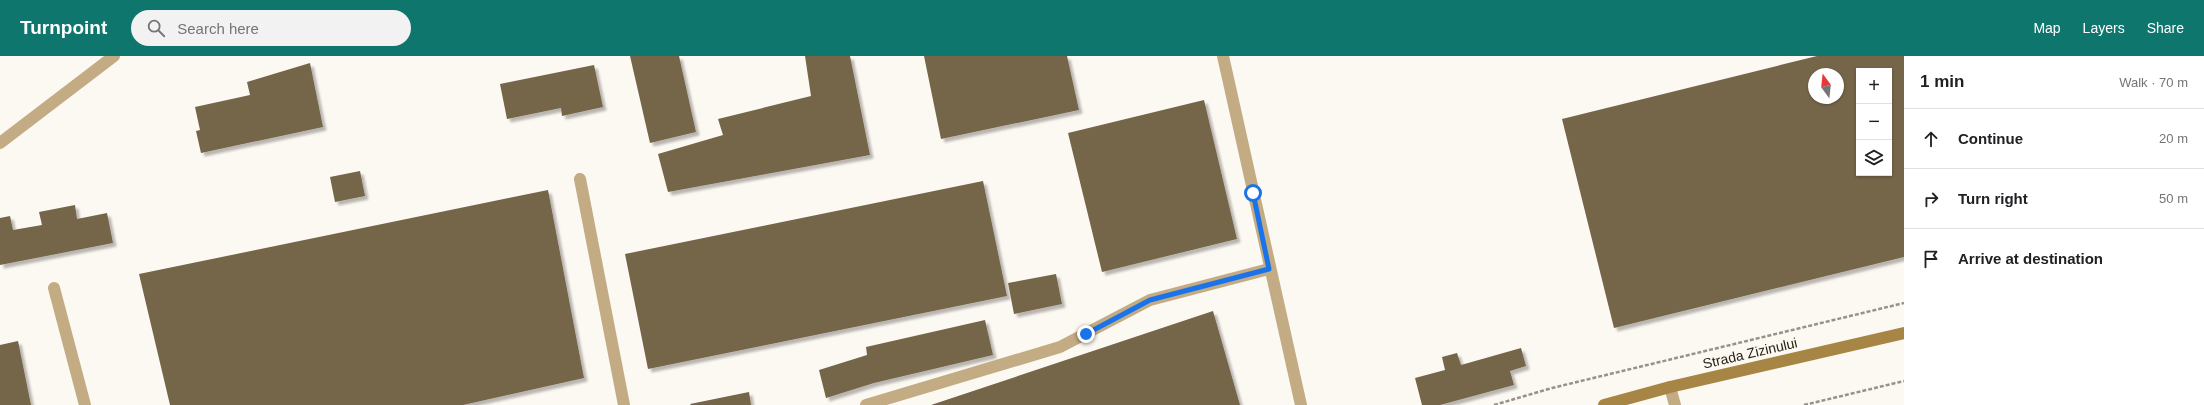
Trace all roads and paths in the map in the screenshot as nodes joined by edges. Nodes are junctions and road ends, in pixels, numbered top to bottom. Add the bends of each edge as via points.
1 (114, 56) edge
2 (1223, 56) edge
3 (0, 143) edge
4 (580, 179) dead end
5 (1269, 269) junction
6 (54, 288) dead end
7 (1904, 303) edge
8 (1904, 333) edge
9 (1904, 381) edge
10 (1670, 387) junction
11 (85, 405) edge
12 (624, 405) edge
13 (866, 405) edge
14 (1301, 405) edge
15 (1494, 405) edge
16 (1604, 405) edge
17 (1675, 405) edge
18 (1804, 405) edge

1 - 3 street
2 - 5 street
4 - 12 street
5 - 13 street via 1150,300 1060,348
5 - 14 street
6 - 11 street
7 - 15 path via 1552,388
8 - 10 main road, Strada Zizinului
9 - 18 path
10 - 16 main road, Strada Zizinului
10 - 17 street

